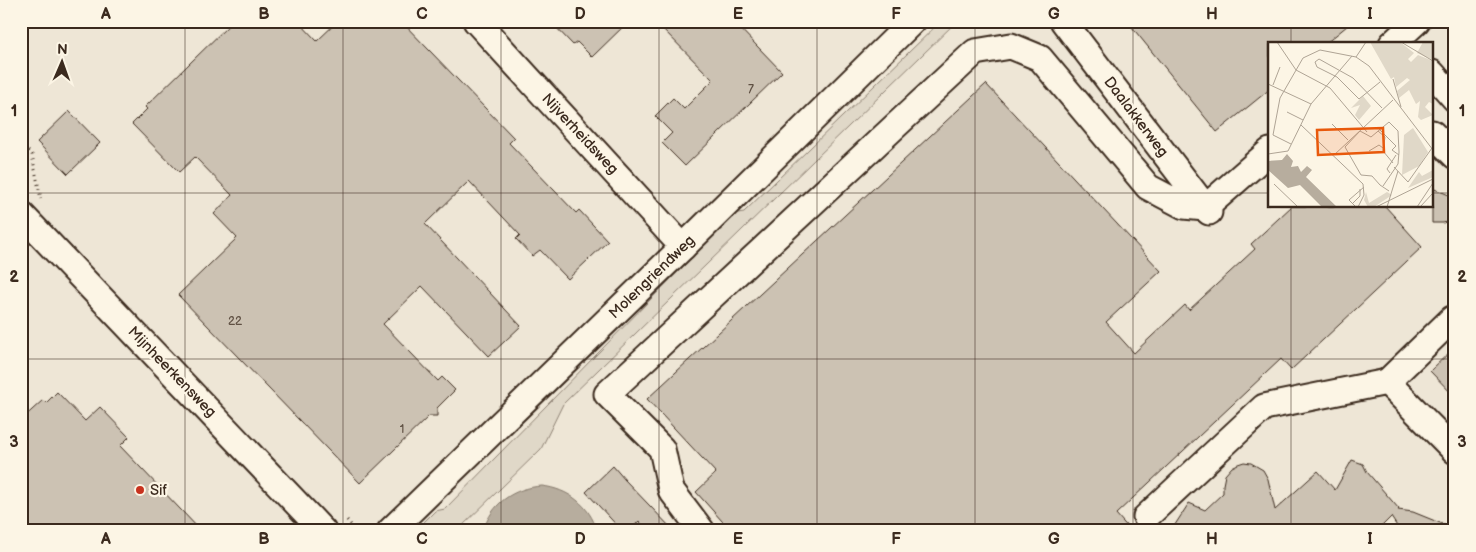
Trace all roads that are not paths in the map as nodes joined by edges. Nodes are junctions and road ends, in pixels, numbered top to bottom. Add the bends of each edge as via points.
1 (476, 21) edge
2 (913, 21) edge
3 (1063, 21) edge
4 (1434, 75) edge
5 (1455, 99) edge
6 (1434, 135) edge
7 (1268, 153) edge
8 (1455, 156) edge
9 (1207, 210) junction
10 (21, 214) edge
11 (684, 247) junction
12 (1452, 319) dead end
13 (1387, 382) junction
14 (1455, 451) edge
15 (1146, 517) dead end
16 (323, 531) edge
17 (390, 531) edge
18 (702, 531) edge

1 - 11 street, Nijverheidsweg
2 - 11 street, Molengriendweg
3 - 9 street, Daalakkerweg
4 - 5 street
6 - 8 street
7 - 9 street
9 - 18 street via 1184,206 1148,187 1040,58 1010,46 975,52 607,394 662,449 671,490
10 - 16 street, Mijnheerkensweg
11 - 17 street, Molengriendweg
12 - 13 street
13 - 14 street
13 - 15 street via 1264,407

